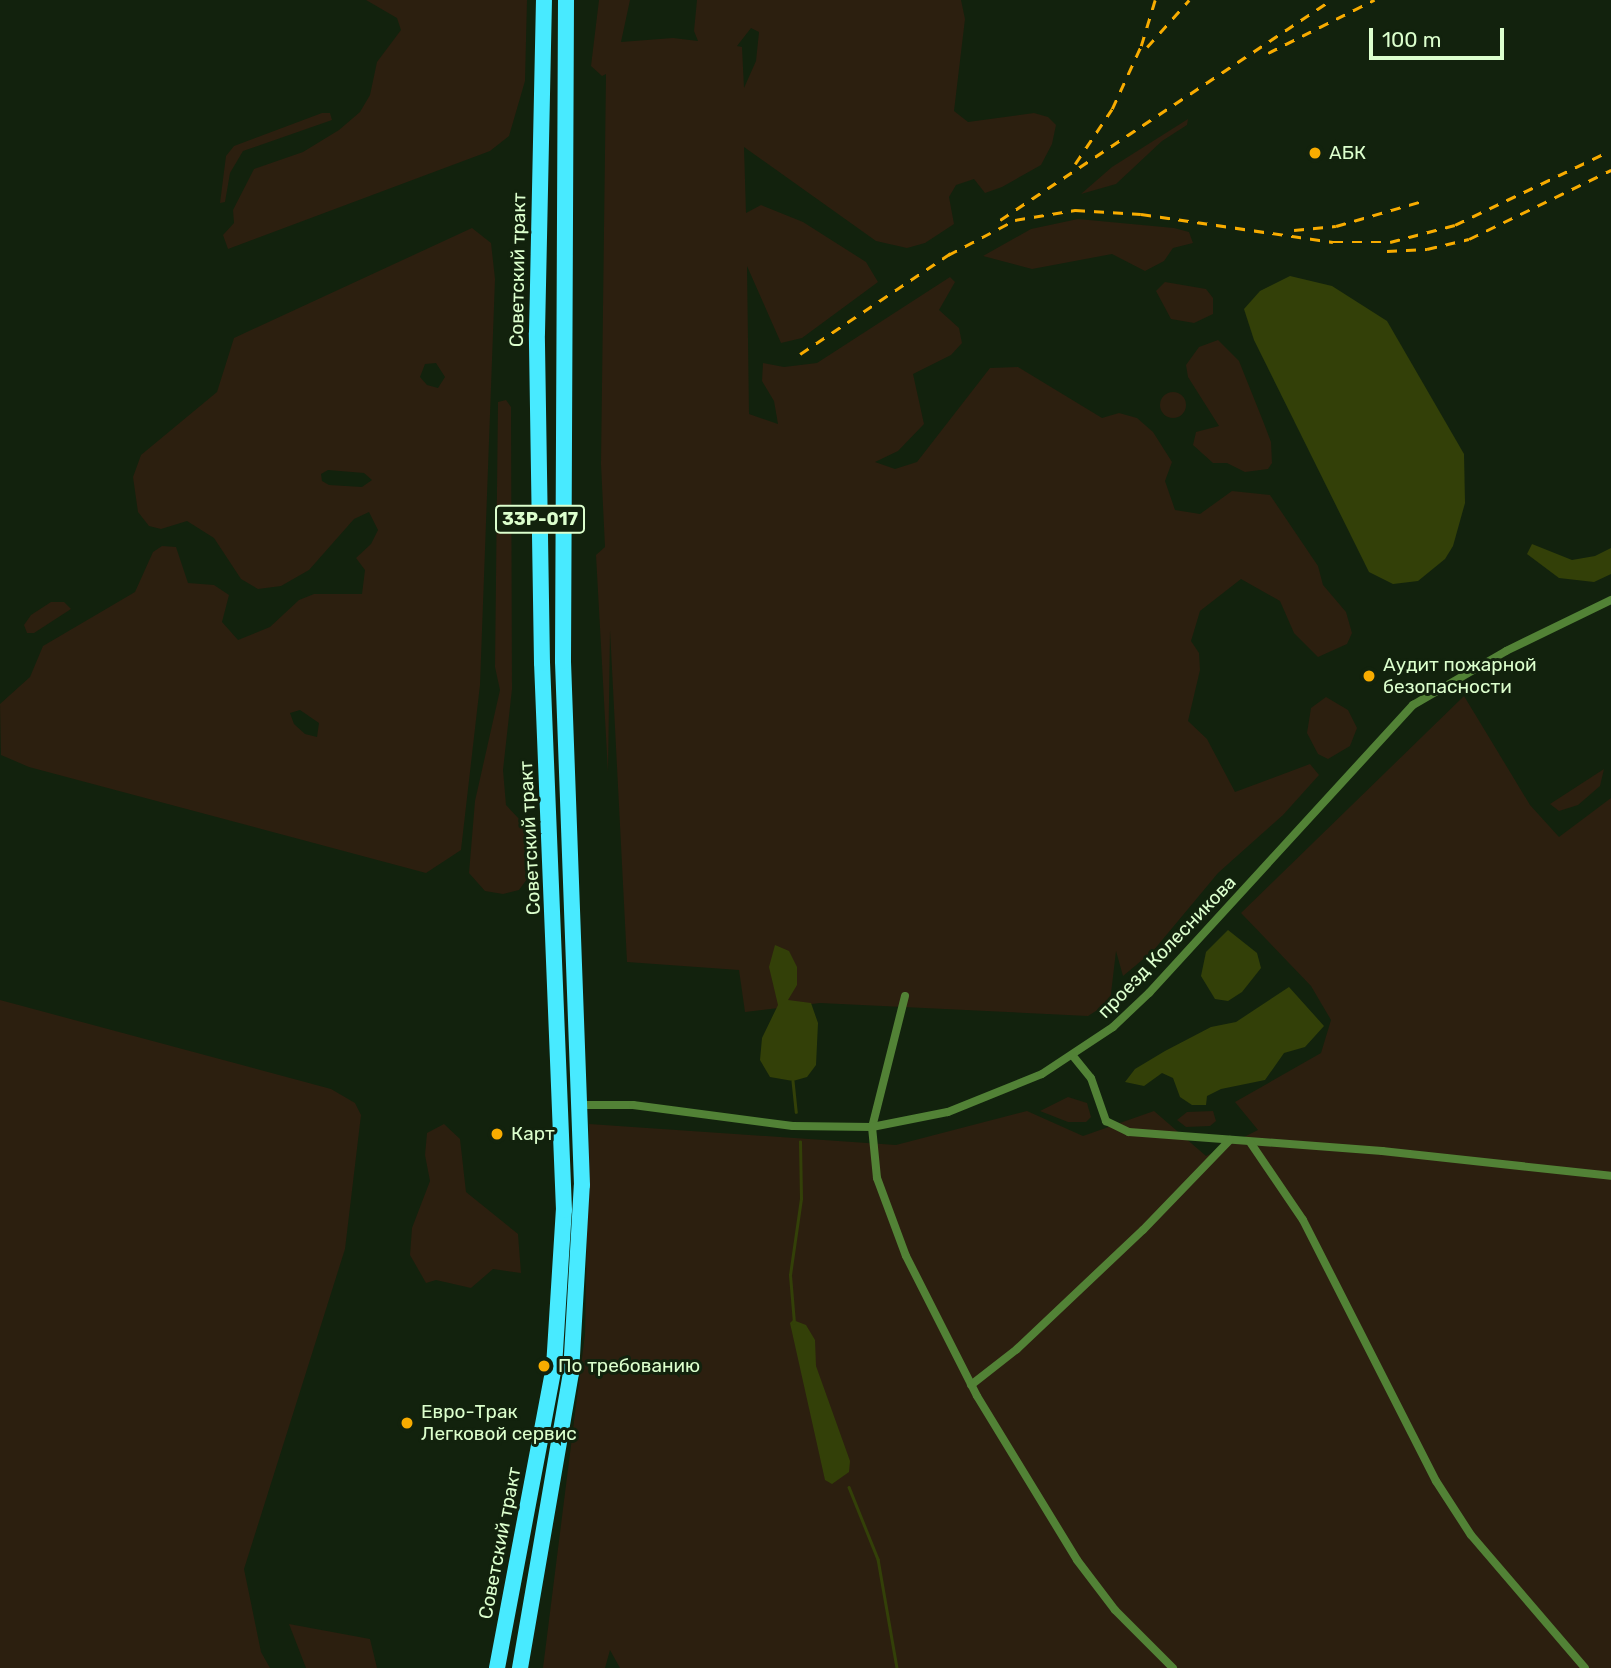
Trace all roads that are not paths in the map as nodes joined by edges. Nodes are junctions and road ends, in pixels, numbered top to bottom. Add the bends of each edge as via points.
1 (544, 0) edge
2 (566, 0) edge
3 (1611, 600) edge
4 (905, 996) dead end
5 (1073, 1056) junction
6 (562, 1105) junction
7 (580, 1105) junction
8 (872, 1128) junction
9 (1230, 1140) junction
10 (1250, 1142) junction
11 (1611, 1176) edge
12 (971, 1385) junction
13 (497, 1668) edge
14 (520, 1668) edge
15 (1174, 1668) edge
16 (1585, 1668) edge

1 - 6 highway, Советский тракт / 33Р-017 via 537,347 542,663
2 - 7 highway, Советский тракт / 33Р-017 via 563,661
3 - 5 street, проезд Колесникова via 1506,651 1413,705 1149,993
4 - 8 street
5 - 8 street, проезд Колесникова via 974,1104
5 - 9 street via 1091,1079 1106,1121 1129,1132
6 - 7 highway
6 - 13 highway, Советский тракт / 33Р-017 via 564,1210 558,1336
7 - 8 street, проезд Колесникова via 633,1105 793,1126
7 - 14 highway, Советский тракт / 33Р-017 via 582,1185 571,1373
8 - 12 street via 877,1178 906,1256
9 - 10 street
9 - 12 street via 1143,1230 1017,1349
10 - 11 street
10 - 16 street via 1303,1220 1436,1481 1471,1535
12 - 15 street via 1091,1580

